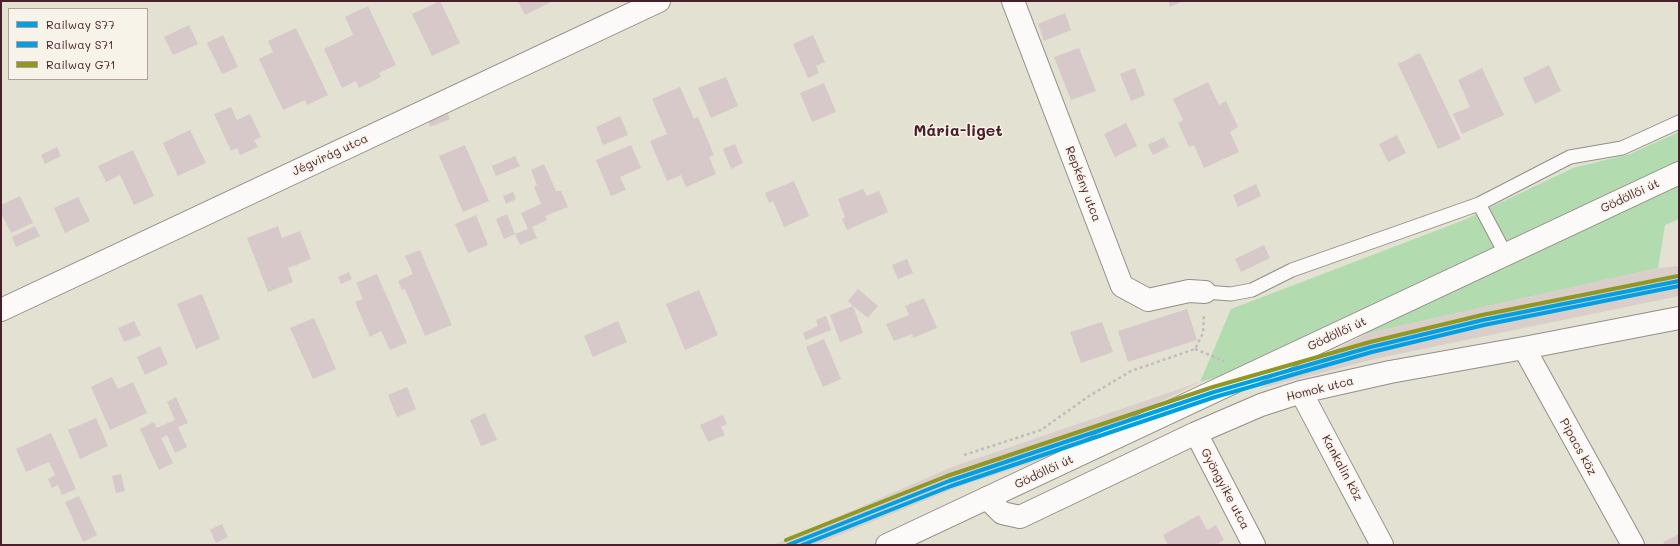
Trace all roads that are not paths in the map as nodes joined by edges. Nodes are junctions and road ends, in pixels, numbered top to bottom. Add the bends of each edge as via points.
1 (659, 1) edge
2 (1013, 1) edge
3 (1679, 122) edge
4 (1679, 173) edge
5 (1479, 204) junction
6 (1506, 255) junction
7 (1205, 292) joint
8 (1, 310) edge
9 (1679, 318) edge
10 (1524, 348) junction
11 (1301, 392) junction
12 (1196, 433) junction
13 (987, 498) junction
14 (887, 545) edge
15 (1254, 545) edge
16 (1382, 545) edge
17 (1633, 545) edge

1 - 8 street, Jégvirág utca
2 - 7 street, Repkény utca via 1122,286 1148,300 1189,291
3 - 5 lane via 1622,148 1570,157
4 - 6 street, Gödöllői út
5 - 6 lane
5 - 7 lane via 1292,270 1252,290 1231,294
6 - 13 street, Gödöllői út
9 - 10 street, Homok utca
10 - 11 street, Homok utca via 1390,372
10 - 17 street, Pipacs köz
11 - 12 street, Homok utca via 1261,405
11 - 16 street, Kankalin köz
12 - 13 street, Homok utca via 1020,517 1002,513
12 - 15 street, Gyöngyike utca
13 - 14 street, Gödöllői út

